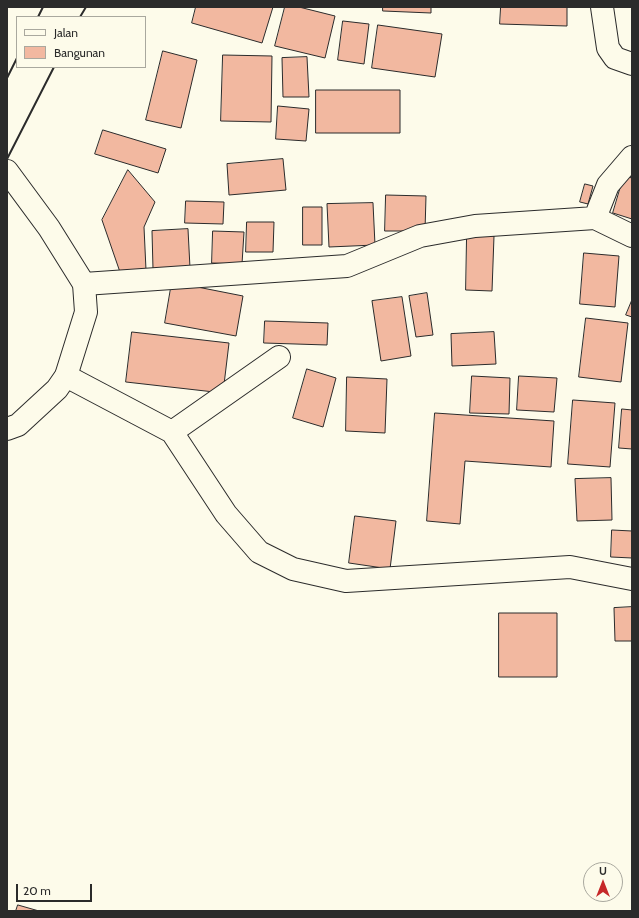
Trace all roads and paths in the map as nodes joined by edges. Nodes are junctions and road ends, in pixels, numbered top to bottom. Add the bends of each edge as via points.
1 (602, 7) edge
2 (632, 64) edge
3 (632, 157) edge
4 (7, 171) edge
5 (595, 218) junction
6 (632, 236) edge
7 (84, 284) junction
8 (279, 357) dead end
9 (66, 376) junction
10 (7, 429) edge
11 (172, 432) junction
12 (632, 579) edge

1 - 2 street via 608,48 616,58
3 - 5 street via 608,185
4 - 7 street via 50,228
5 - 6 street
5 - 7 street via 475,226 420,236 347,266
7 - 9 street via 86,312
8 - 11 street
9 - 10 street via 58,389 18,424
9 - 11 street
11 - 12 street via 230,520 259,552 292,569 346,581 570,567

